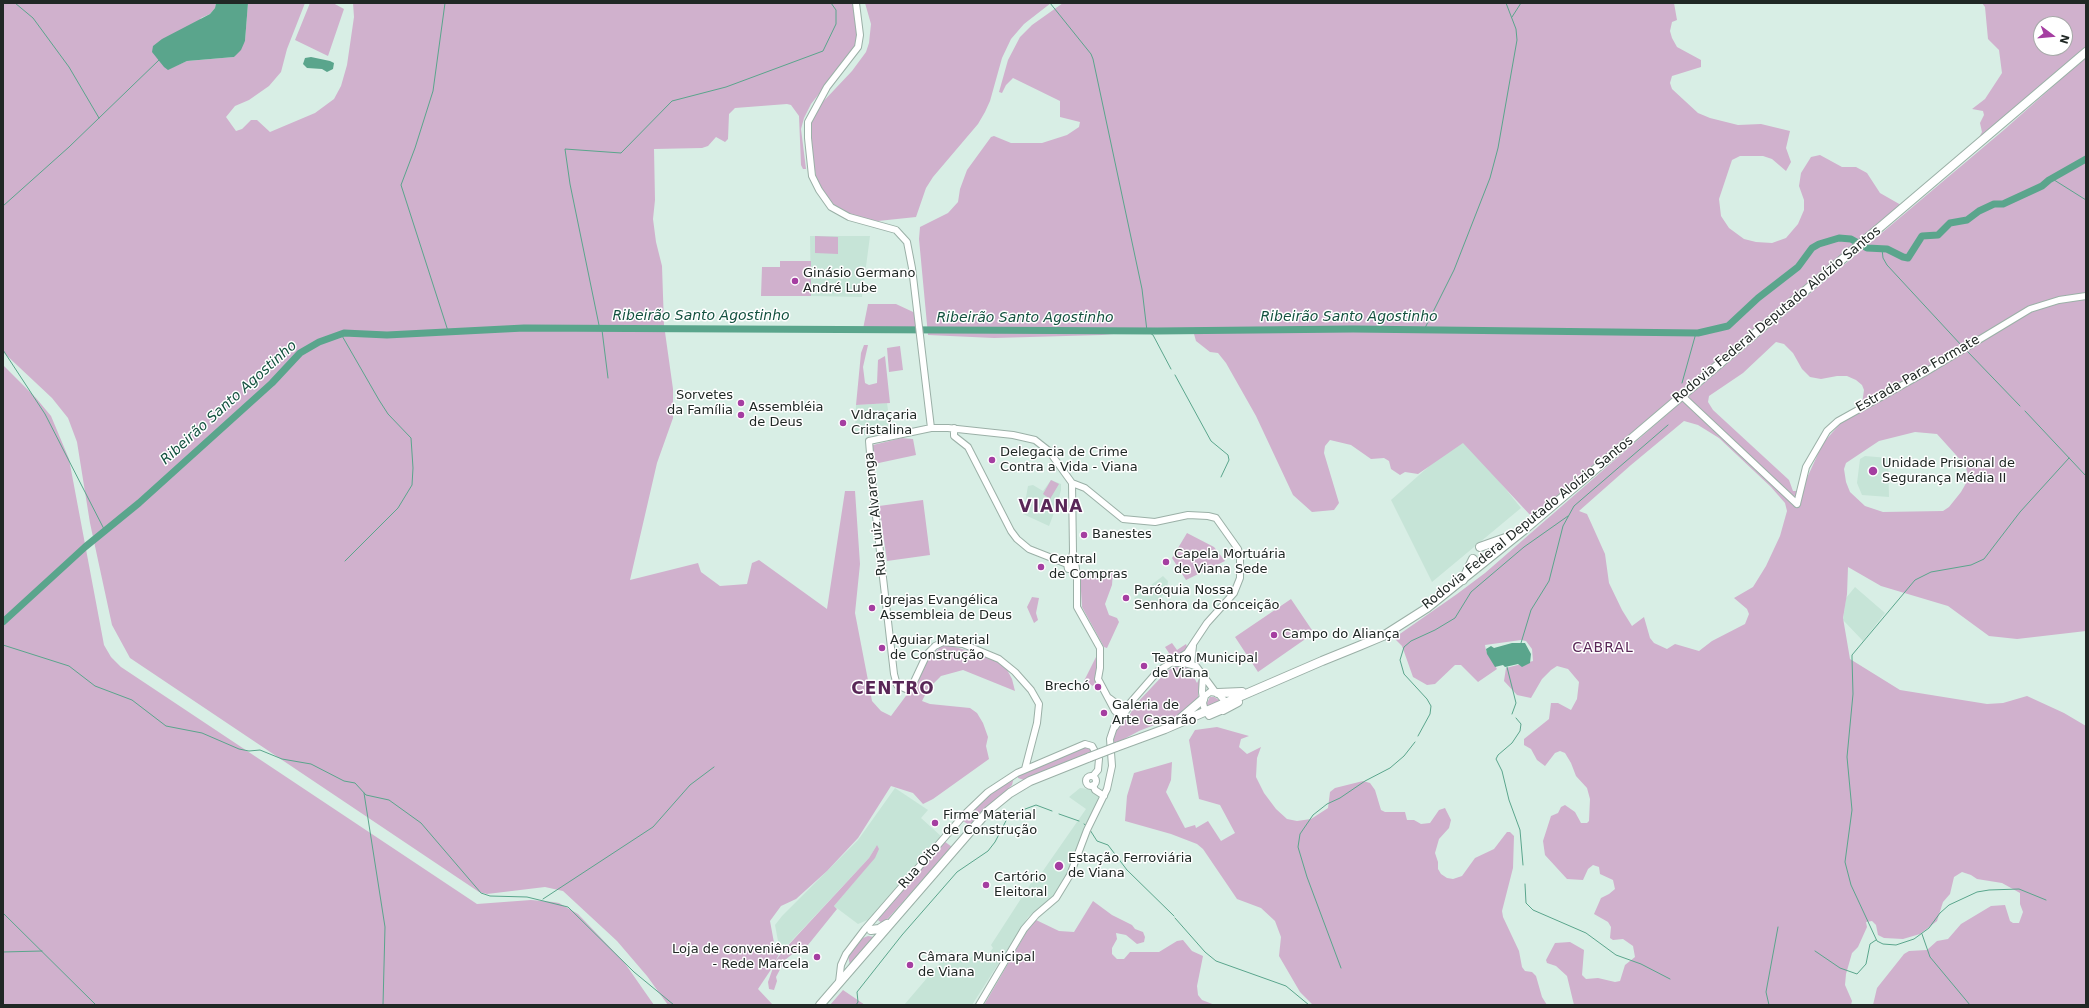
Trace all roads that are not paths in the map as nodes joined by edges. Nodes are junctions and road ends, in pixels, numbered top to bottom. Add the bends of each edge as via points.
1 (856, 3) edge
2 (2086, 52) edge
3 (2086, 296) edge
4 (1682, 396) junction
5 (931, 428) junction
6 (954, 428) junction
7 (1072, 483) junction
8 (1524, 530) junction
9 (1480, 547) dead end
10 (1073, 552) junction
11 (1473, 559) dead end
12 (1070, 565) junction
13 (1463, 580) junction
14 (1076, 586) junction
15 (1197, 639) junction
16 (1170, 663) junction
17 (1191, 664) junction
18 (1203, 676) junction
19 (1253, 691) junction
20 (1217, 693) junction
21 (1203, 699) junction
22 (1224, 707) junction
23 (1122, 711) junction
24 (1207, 714) junction
25 (1165, 729) junction
26 (1025, 769) junction
27 (1104, 796) junction
28 (890, 923) junction
29 (868, 929) junction
30 (877, 938) junction
31 (839, 982) junction
32 (820, 1005) edge
33 (979, 1005) edge

1 - 5 street via 860,35 858,47 827,87 808,122 812,176 831,207 849,217 896,230 904,236 909,246
2 - 4 highway, Rodovia Federal Deputado Aloízio Santos
3 - 4 street, Estrada Para Formate via 2059,300 2030,309 1838,421 1827,431 1806,467 1797,504
4 - 8 highway, Rodovia Federal Deputado Aloízio Santos
5 - 6 street
5 - 26 street, Rua Luiz Alvarenga via 869,441 897,685 906,689 912,686 927,654 943,642 963,644 999,659 1020,678 1039,704 1037,723
6 - 7 street via 1035,440 1049,451
6 - 12 street via 954,436 968,447 1017,539 1029,549
7 - 10 street
7 - 15 street via 1085,488 1123,519 1154,522 1198,515 1213,517 1218,521 1238,549 1240,578 1234,593 1207,623
8 - 9 highway
8 - 13 highway, Rodovia Federal Deputado Aloízio Santos
10 - 12 street
10 - 14 street
11 - 13 highway
12 - 14 street
13 - 19 highway, Rodovia Federal Deputado Aloízio Santos via 1427,608 1383,636
14 - 23 street via 1077,608 1100,648 1098,679 1115,711
15 - 16 street via 1187,653
15 - 17 street via 1193,646
16 - 17 street
16 - 23 street via 1158,671
17 - 18 street via 1196,666
18 - 20 street
18 - 21 street
19 - 20 highway
19 - 22 highway via 1247,697
20 - 21 street via 1210,692
20 - 22 street
21 - 24 street
21 - 25 highway
22 - 24 highway
23 - 27 street via 1110,739 1111,775
24 - 25 highway
25 - 28 highway, bridge via 1030,781 1000,800 978,820
26 - 27 street, Rua Oito via 1085,744 1092,746 1099,759 1098,770 1093,776 1096,780 1093,785
26 - 29 street, Rua Oito via 995,787 972,806
27 - 33 street via 1060,893 1024,929
28 - 29 highway via 879,929
28 - 30 highway
29 - 30 street via 876,933
29 - 31 street, Rua Oito via 846,954 841,965
30 - 31 highway
31 - 32 highway

